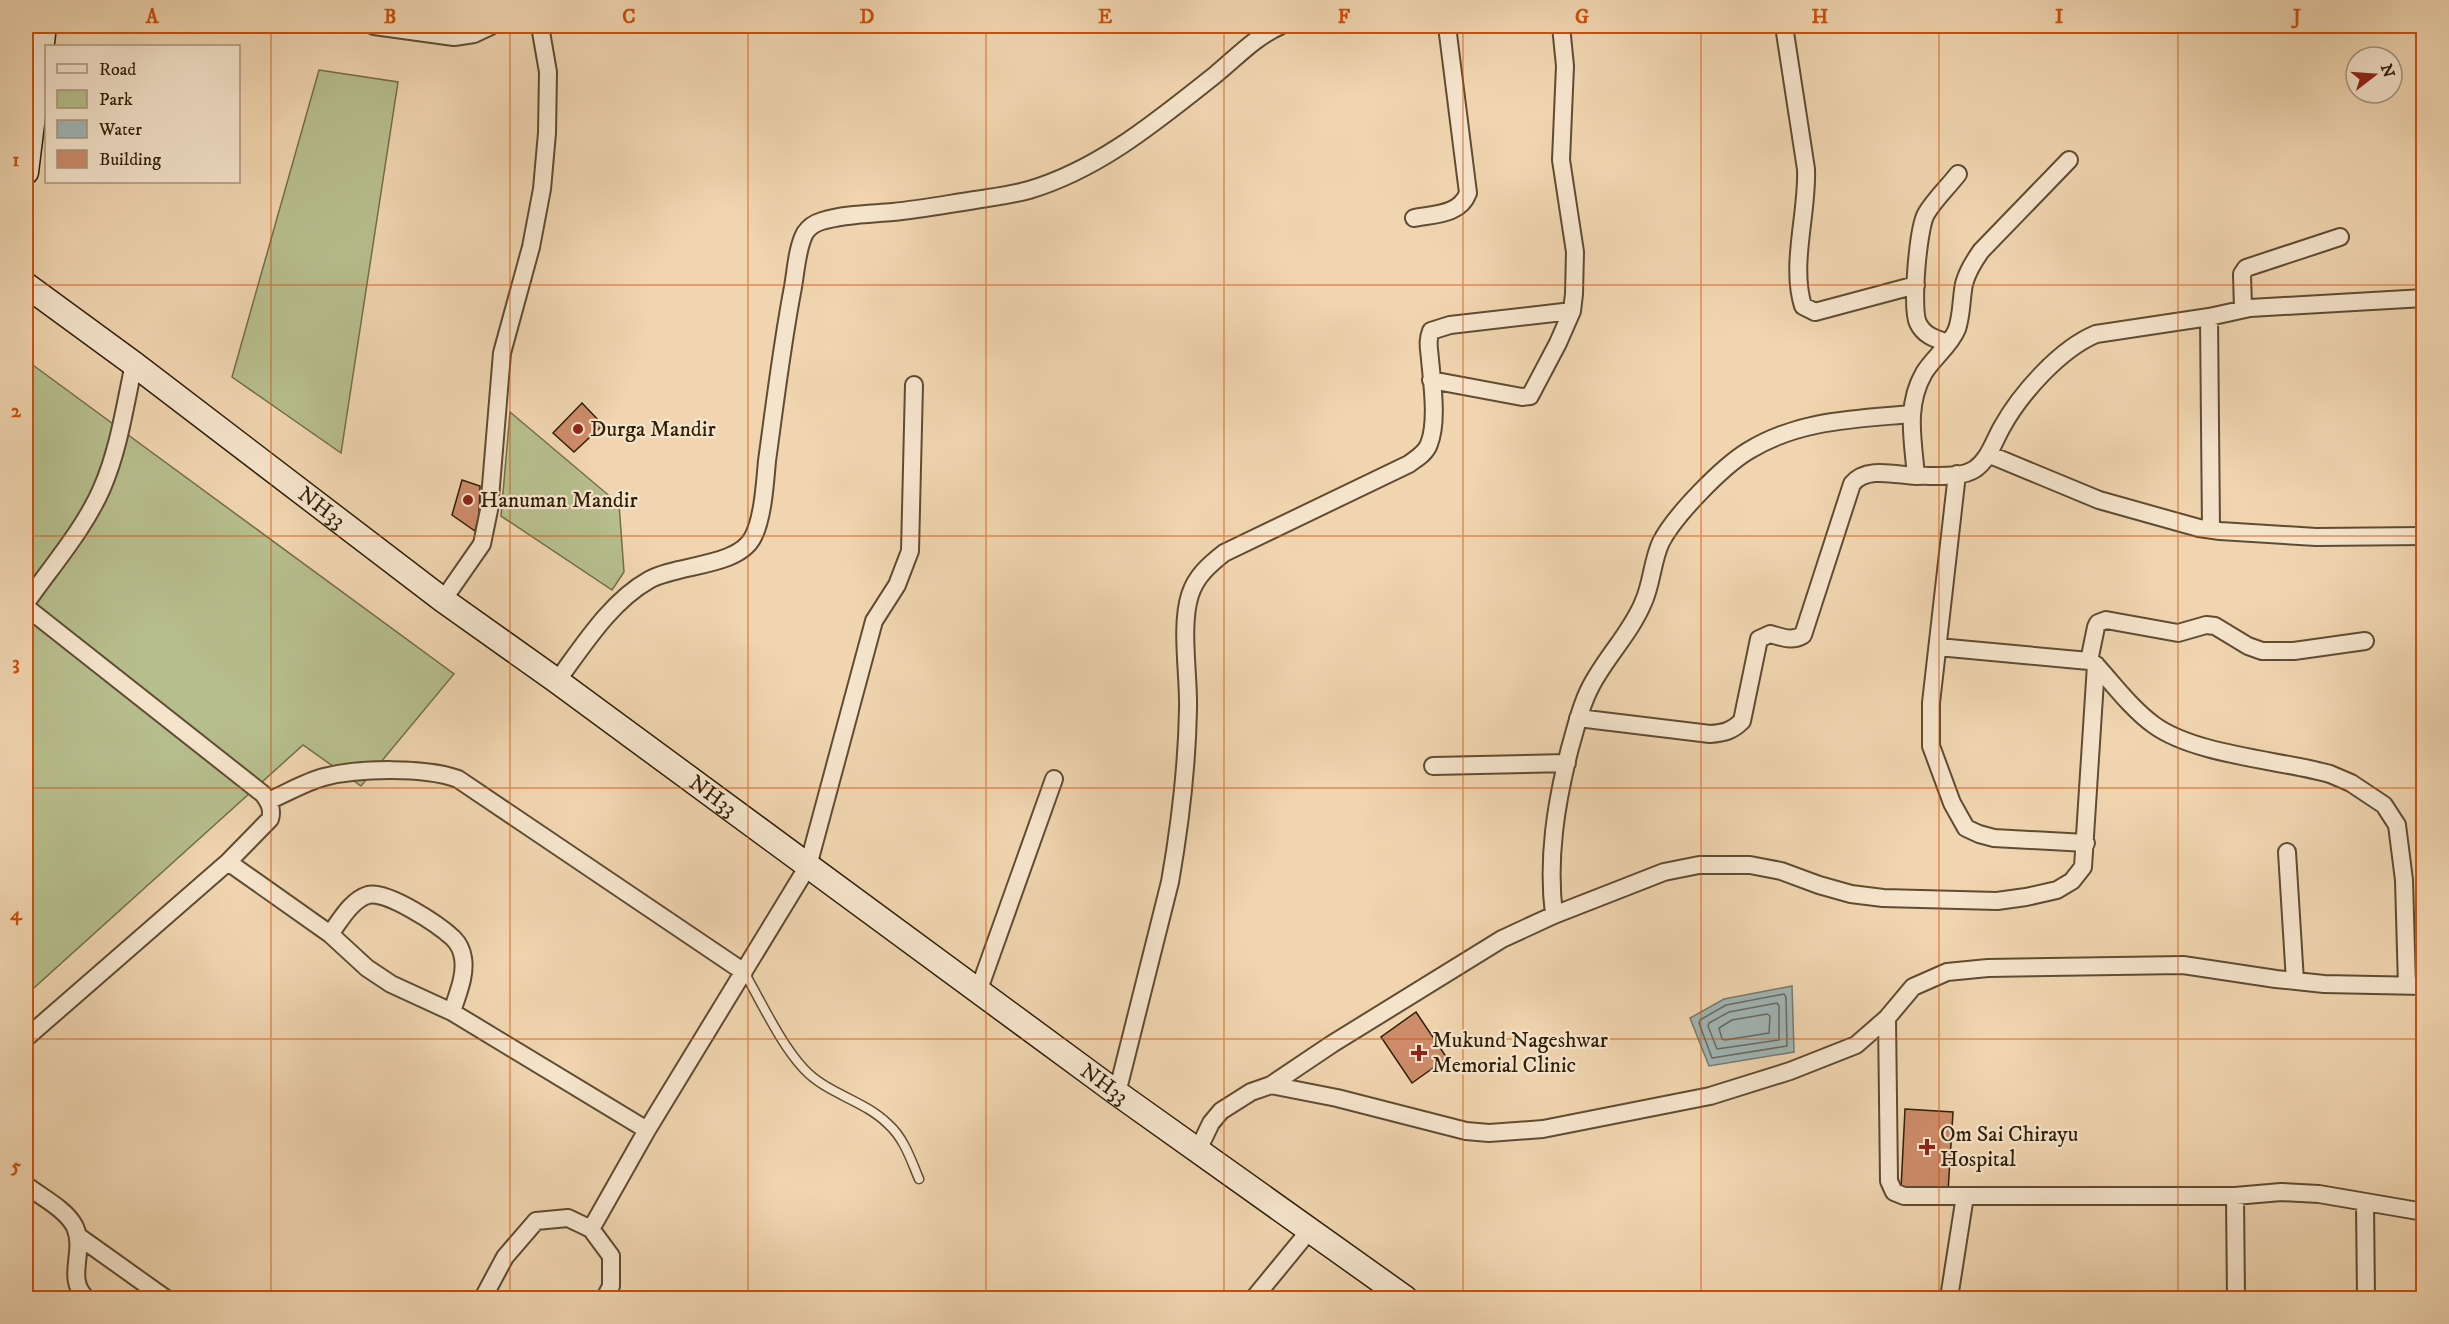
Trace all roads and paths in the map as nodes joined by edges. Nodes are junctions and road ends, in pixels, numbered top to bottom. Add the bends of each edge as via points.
1 (44, 26) edge
2 (374, 26) edge
3 (491, 26) edge
4 (540, 26) edge
5 (1280, 26) edge
6 (1447, 26) edge
7 (1561, 26) edge
8 (1784, 26) edge
9 (1256, 30) edge
10 (2069, 160) dead end
11 (26, 172) edge
12 (1958, 174) dead end
13 (1414, 218) dead end
14 (2340, 237) dead end
15 (26, 285) edge
16 (1916, 285) junction
17 (2424, 298) edge
18 (2243, 309) junction
19 (1572, 311) junction
20 (2209, 317) junction
21 (1948, 343) junction
22 (134, 364) junction
23 (1431, 380) junction
24 (914, 385) dead end
25 (1911, 414) junction
26 (1988, 454) junction
27 (1957, 474) junction
28 (1916, 476) junction
29 (2211, 529) junction
30 (2424, 536) edge
31 (443, 600) junction
32 (26, 605) edge
33 (2365, 641) dead end
34 (1938, 647) junction
35 (2092, 663) junction
36 (557, 681) junction
37 (1578, 718) junction
38 (1567, 763) junction
39 (1433, 766) dead end
40 (1054, 779) dead end
41 (268, 801) junction
42 (2086, 843) junction
43 (2287, 852) dead end
44 (228, 862) junction
45 (808, 866) junction
46 (1554, 915) junction
47 (330, 934) junction
48 (744, 972) junction
49 (2295, 981) junction
50 (2416, 986) edge
51 (978, 992) junction
52 (452, 1012) junction
53 (1887, 1018) junction
54 (26, 1038) edge
55 (1271, 1085) junction
56 (1117, 1093) junction
57 (647, 1130) junction
58 (1198, 1150) junction
59 (919, 1179) dead end
60 (26, 1185) edge
61 (1965, 1196) junction
62 (2235, 1196) junction
63 (2365, 1202) junction
64 (2424, 1212) edge
65 (591, 1229) junction
66 (1308, 1231) junction
67 (78, 1236) junction
68 (86, 1299) edge
69 (165, 1299) edge
70 (483, 1299) edge
71 (605, 1299) edge
72 (1254, 1299) edge
73 (1405, 1299) edge
74 (1949, 1299) edge
75 (2236, 1299) edge
76 (2366, 1299) edge

1 - 11 main road
2 - 3 street via 454,37
4 - 31 street via 548,72 542,189 531,247 502,352 489,510 482,544
5 - 9 street
6 - 13 street via 1468,193 1457,208
7 - 19 street via 1565,66 1561,160 1575,252
8 - 16 street via 1806,169 1799,277 1803,306 1815,312
9 - 36 street via 1221,70 1136,135 1065,177 1012,194 838,217 810,227 800,250 788,315 754,536 732,556 674,570 633,591 610,613
10 - 21 street via 1981,251 1965,283 1960,319
12 - 16 street via 1926,214 1920,233
14 - 18 street via 2246,268 2242,274
15 - 22 main road, NH33
16 - 21 street via 1914,312 1918,324 1927,335
17 - 18 street
18 - 20 street
19 - 23 street via 1450,325 1431,331
19 - 23 street via 1530,396
20 - 26 street via 2110,331 2085,339 2056,361 2028,392
20 - 29 street
21 - 25 street via 1924,373
22 - 31 main road, NH33
22 - 32 street via 102,488
23 - 56 street via 1432,434 1421,456 1224,553 1197,579 1190,594 1186,612 1188,710 1176,847
24 - 45 street via 910,551 897,585 874,621
25 - 28 street
25 - 37 street via 1796,428 1747,451 1713,480 1680,514 1660,544 1643,603 1590,687
26 - 27 street via 1973,470
26 - 29 street via 2099,500
27 - 28 street
27 - 34 street
28 - 37 street via 1870,473 1852,484 1807,627 1796,639 1770,634 1759,639 1745,711 1734,729 1710,734
29 - 30 street via 2316,537
31 - 36 main road, NH33
32 - 41 street
33 - 35 street via 2294,651 2262,651 2215,626 2178,633 2106,620 2096,627
34 - 35 street
34 - 42 street via 1931,702 1931,746 1966,828 1994,838
35 - 42 street
35 - 50 street via 2154,725 2172,735 2330,774 2384,805 2397,825
36 - 45 main road, NH33
37 - 38 street
38 - 39 street
38 - 46 street via 1552,856
40 - 51 street
41 - 44 street via 270,819
41 - 48 street via 309,782 340,774 446,774 473,787
42 - 46 street via 2083,867 2058,890 1997,901 1851,894 1781,871 1717,864 1664,872
43 - 49 street
44 - 47 street
44 - 54 street
45 - 48 street
45 - 51 main road, NH33
46 - 55 street via 1482,950
47 - 52 street via 391,984
47 - 52 street via 352,905 369,894 387,897 423,917 454,939 463,956 464,967
48 - 57 street
48 - 59 lane via 804,1070 888,1123
49 - 50 street
49 - 53 street via 2183,965 1965,970 1947,972 1913,987
51 - 56 main road, NH33
52 - 57 street
53 - 55 street via 1856,1045 1710,1096 1509,1133 1466,1131
53 - 61 street via 1889,1181 1894,1192 1904,1196
55 - 58 street via 1251,1092 1221,1111
56 - 58 main road, NH33
57 - 65 street
58 - 66 main road, NH33
60 - 67 street via 70,1219
61 - 62 street
61 - 74 street
62 - 63 street via 2292,1192
62 - 75 street
63 - 64 street
63 - 76 street
65 - 70 street via 568,1218 536,1221 505,1257
65 - 71 street via 611,1256 611,1286
66 - 72 street
66 - 73 main road, NH33
67 - 68 street via 75,1280
67 - 69 street

